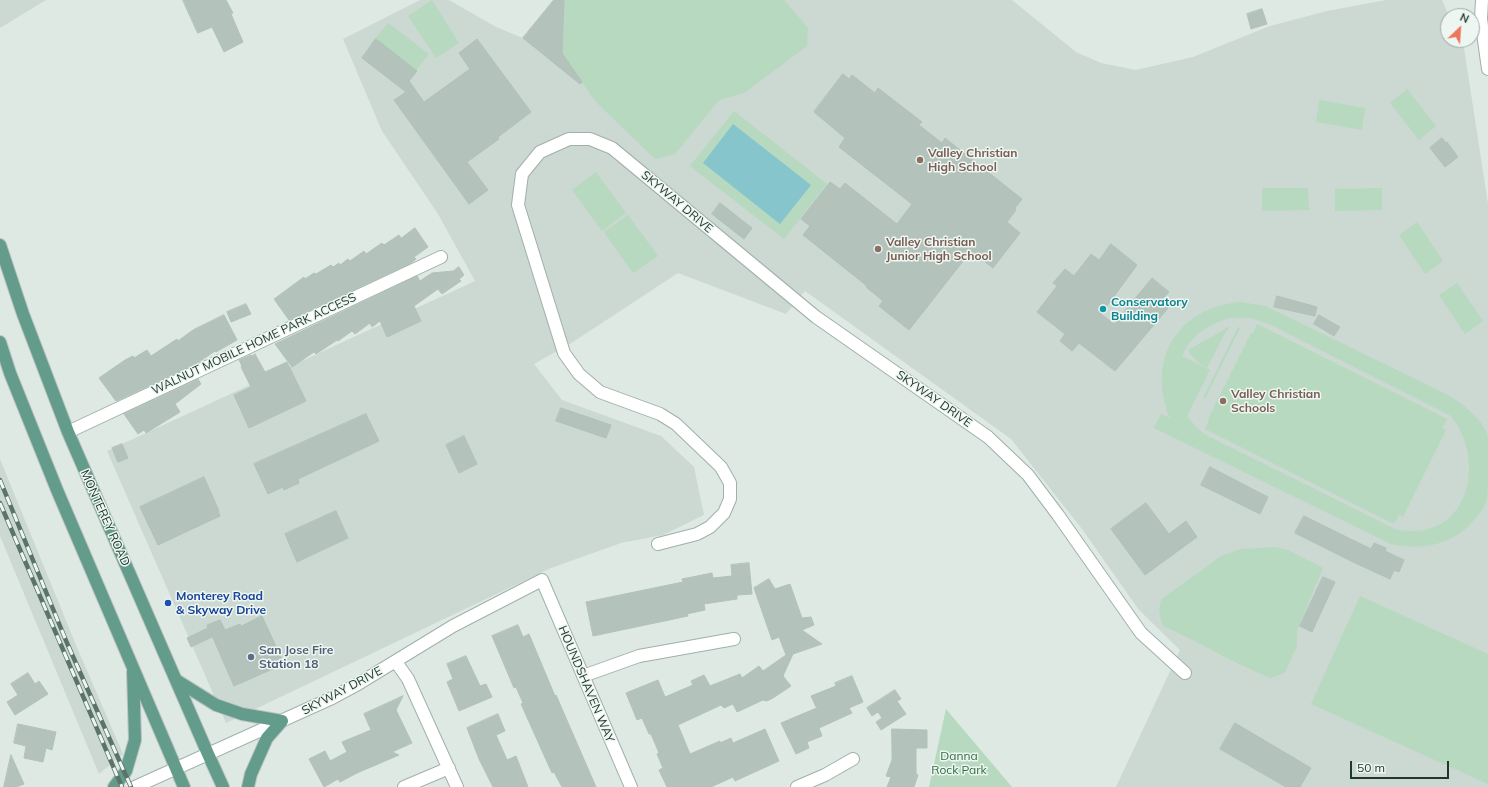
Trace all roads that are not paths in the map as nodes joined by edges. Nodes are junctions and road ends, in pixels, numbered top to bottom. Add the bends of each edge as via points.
1 (1482, 0) edge
2 (1488, 69) edge
3 (0, 245) edge
4 (441, 257) dead end
5 (0, 342) edge
6 (68, 432) junction
7 (658, 544) dead end
8 (542, 580) joint
9 (734, 639) dead end
10 (396, 662) junction
11 (132, 664) junction
12 (1185, 673) dead end
13 (583, 676) junction
14 (176, 680) junction
15 (282, 722) junction
16 (208, 754) junction
17 (853, 759) dead end
18 (177, 768) junction
19 (449, 768) junction
20 (114, 787) edge
21 (135, 787) edge
22 (184, 787) edge
23 (223, 787) edge
24 (248, 787) edge
25 (404, 787) edge
26 (457, 787) edge
27 (631, 787) edge
28 (797, 787) edge

1 - 2 street via 1481,19
3 - 6 main road, MONTEREY ROAD
4 - 6 street, WALNUT MOBILE HOME PARK ACCESS
5 - 11 main road via 57,490
6 - 14 main road, MONTEREY ROAD
7 - 12 street, SKYWAY DRIVE via 697,534 710,527 724,513 730,499 730,483 720,467 676,424 660,414 600,392 579,374 564,354 518,205 522,174 540,152 569,139 590,139 612,148 816,317 988,437 1028,475 1141,633
8 - 10 street, SKYWAY DRIVE via 453,626
8 - 13 street, HOUNDSHAVEN WAY
9 - 13 street via 638,656
10 - 15 street, SKYWAY DRIVE via 332,698
10 - 19 street via 408,679
11 - 18 main road
11 - 20 main road via 135,740 126,771
13 - 27 street, HOUNDSHAVEN WAY
14 - 15 main road via 216,705 242,714
14 - 16 main road, MONTEREY ROAD
15 - 16 street, SKYWAY DRIVE
15 - 24 main road via 267,738
16 - 18 street, SKYWAY DRIVE
16 - 23 main road, MONTEREY ROAD
17 - 28 street
18 - 21 street, SKYWAY DRIVE
18 - 22 main road
19 - 25 street
19 - 26 street

